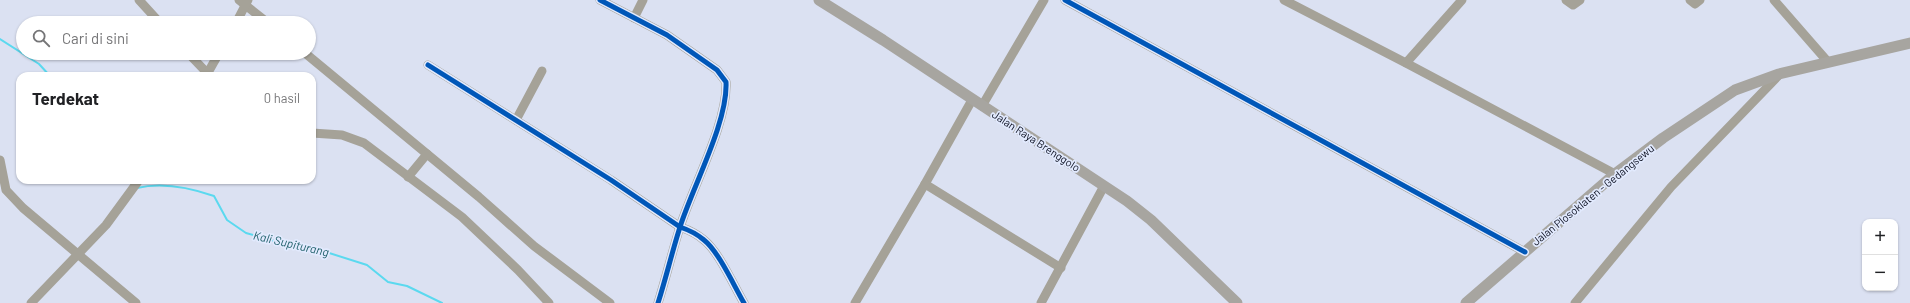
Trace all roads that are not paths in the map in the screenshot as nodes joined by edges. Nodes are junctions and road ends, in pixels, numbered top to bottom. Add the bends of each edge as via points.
1 (139, 0) edge
2 (600, 0) edge
3 (643, 0) edge
4 (818, 0) edge
5 (1044, 0) edge
6 (1065, 0) edge
7 (1284, 0) edge
8 (1462, 0) edge
9 (1566, 0) edge
10 (1580, 0) edge
11 (1690, 0) edge
12 (1700, 0) edge
13 (1774, 0) edge
14 (244, 2) edge
15 (154, 16) edge
16 (239, 16) edge
17 (260, 16) edge
18 (634, 18) junction
19 (1910, 43) edge
20 (194, 60) edge
21 (216, 60) edge
22 (313, 60) edge
23 (1828, 62) junction
24 (1406, 63) junction
25 (428, 64) dead end
26 (542, 71) dead end
27 (205, 72) edge
28 (210, 72) edge
29 (1779, 74) junction
30 (972, 100) junction
31 (982, 106) junction
32 (516, 120) junction
33 (316, 133) edge
34 (426, 154) junction
35 (0, 160) edge
36 (1615, 174) junction
37 (408, 177) junction
38 (136, 184) edge
39 (925, 184) junction
40 (1104, 186) junction
41 (680, 227) junction
42 (1525, 252) junction
43 (78, 255) junction
44 (1061, 268) junction
45 (31, 303) edge
46 (136, 303) edge
47 (549, 303) edge
48 (610, 303) edge
49 (658, 303) edge
50 (744, 303) edge
51 (855, 303) edge
52 (1041, 303) edge
53 (1237, 303) edge
54 (1466, 303) edge
55 (1575, 303) edge

1 - 15 street
2 - 18 street
3 - 18 street
4 - 30 main road, Jalan Raya Brenggolo
5 - 31 street
6 - 42 street
7 - 24 street
8 - 24 street
9 - 10 street via 1573,5
11 - 12 street via 1695,4
13 - 23 street
14 - 16 street
14 - 17 street
18 - 41 street via 711,65 726,82 717,128
19 - 23 main road, Jalan Plosoklaten - Gedangsewu
20 - 27 street
21 - 28 street
22 - 34 street
23 - 29 main road, Jalan Plosoklaten - Gedangsewu
24 - 36 street
25 - 32 street
26 - 32 street
29 - 36 main road, Jalan Plosoklaten - Gedangsewu via 1734,90
29 - 55 street via 1671,187
30 - 31 main road, Jalan Raya Brenggolo
30 - 39 street
31 - 40 main road, Jalan Raya Brenggolo
32 - 41 street
33 - 37 street via 342,134 357,140
34 - 37 street
34 - 48 street via 534,246
35 - 43 street via 6,190
36 - 42 main road, Jalan Plosoklaten - Gedangsewu
37 - 47 street via 478,231
38 - 43 street
39 - 44 street
39 - 51 street
40 - 44 street
40 - 53 main road, Jalan Raya Brenggolo via 1150,220
41 - 49 street
41 - 50 street via 705,241 715,253
42 - 54 main road, Jalan Plosoklaten - Gedangsewu
43 - 45 street
43 - 46 street
44 - 52 street

